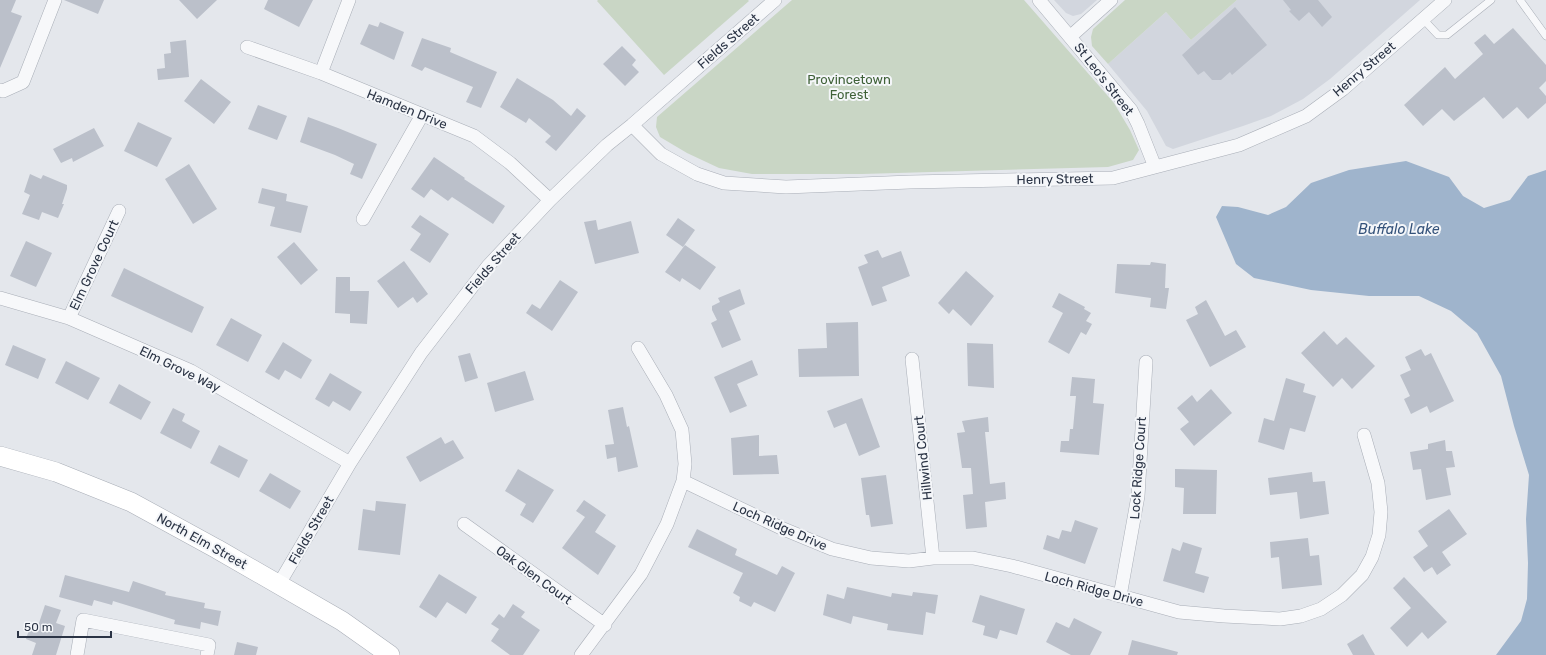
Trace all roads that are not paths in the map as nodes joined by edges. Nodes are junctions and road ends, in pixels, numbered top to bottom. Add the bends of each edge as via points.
1 (56, 0) edge
2 (349, 0) edge
3 (775, 0) edge
4 (1039, 0) edge
5 (1111, 0) edge
6 (1444, 0) edge
7 (1491, 0) edge
8 (1520, 0) edge
9 (1423, 19) junction
10 (1070, 36) junction
11 (1546, 36) edge
12 (247, 47) dead end
13 (321, 73) junction
14 (0, 90) edge
15 (422, 114) junction
16 (632, 125) junction
17 (1155, 167) junction
18 (550, 200) junction
19 (119, 212) dead end
20 (364, 219) dead end
21 (0, 298) edge
22 (70, 318) junction
23 (638, 348) dead end
24 (912, 358) dead end
25 (1146, 362) dead end
26 (1364, 435) dead end
27 (0, 456) edge
28 (350, 463) junction
29 (683, 481) junction
30 (464, 524) dead end
31 (933, 558) junction
32 (279, 584) junction
33 (1120, 596) junction
34 (605, 625) junction
35 (381, 652) edge
36 (77, 655) edge
37 (207, 655) edge
38 (582, 655) edge

1 - 14 street via 23,82
2 - 13 street
3 - 16 street, Fields Street
4 - 10 street, St Leo's Street
5 - 10 street
6 - 9 street, Henry Street
7 - 9 lane via 1446,35 1438,35
8 - 11 lane
9 - 17 street, Henry Street via 1343,89 1306,116 1239,145
10 - 17 street, St Leo's Street via 1131,110
12 - 13 street, Hamden Drive
13 - 15 street, Hamden Drive
15 - 18 street, Hamden Drive via 474,136 510,163
15 - 20 street
16 - 17 street, Henry Street via 661,154 697,174 724,183 786,187 1113,178
16 - 18 street, Fields Street via 607,145
18 - 28 street, Fields Street via 488,266 422,353
19 - 22 street, Elm Grove Court
21 - 22 street, Elm Grove Way
22 - 28 street, Elm Grove Way via 191,371
23 - 29 street via 666,395 682,430 685,464
24 - 31 street, Hillwind Court
25 - 33 street, Lock Ridge Court via 1138,496
26 - 33 street, Loch Ridge Drive via 1378,483 1381,512 1379,535 1372,557 1362,574 1342,595 1321,609 1301,616 1280,619 1224,616 1180,612
27 - 32 main road, North Elm Street via 56,472 131,502
28 - 32 street, Fields Street
29 - 31 street, Loch Ridge Drive via 781,528 832,549 871,558 909,561
29 - 34 street via 667,524 641,574
30 - 34 street, Oak Glen Court
31 - 33 street, Loch Ridge Drive via 973,558
32 - 35 main road, North Elm Street via 342,621
34 - 38 street
36 - 37 street via 83,620 209,645

